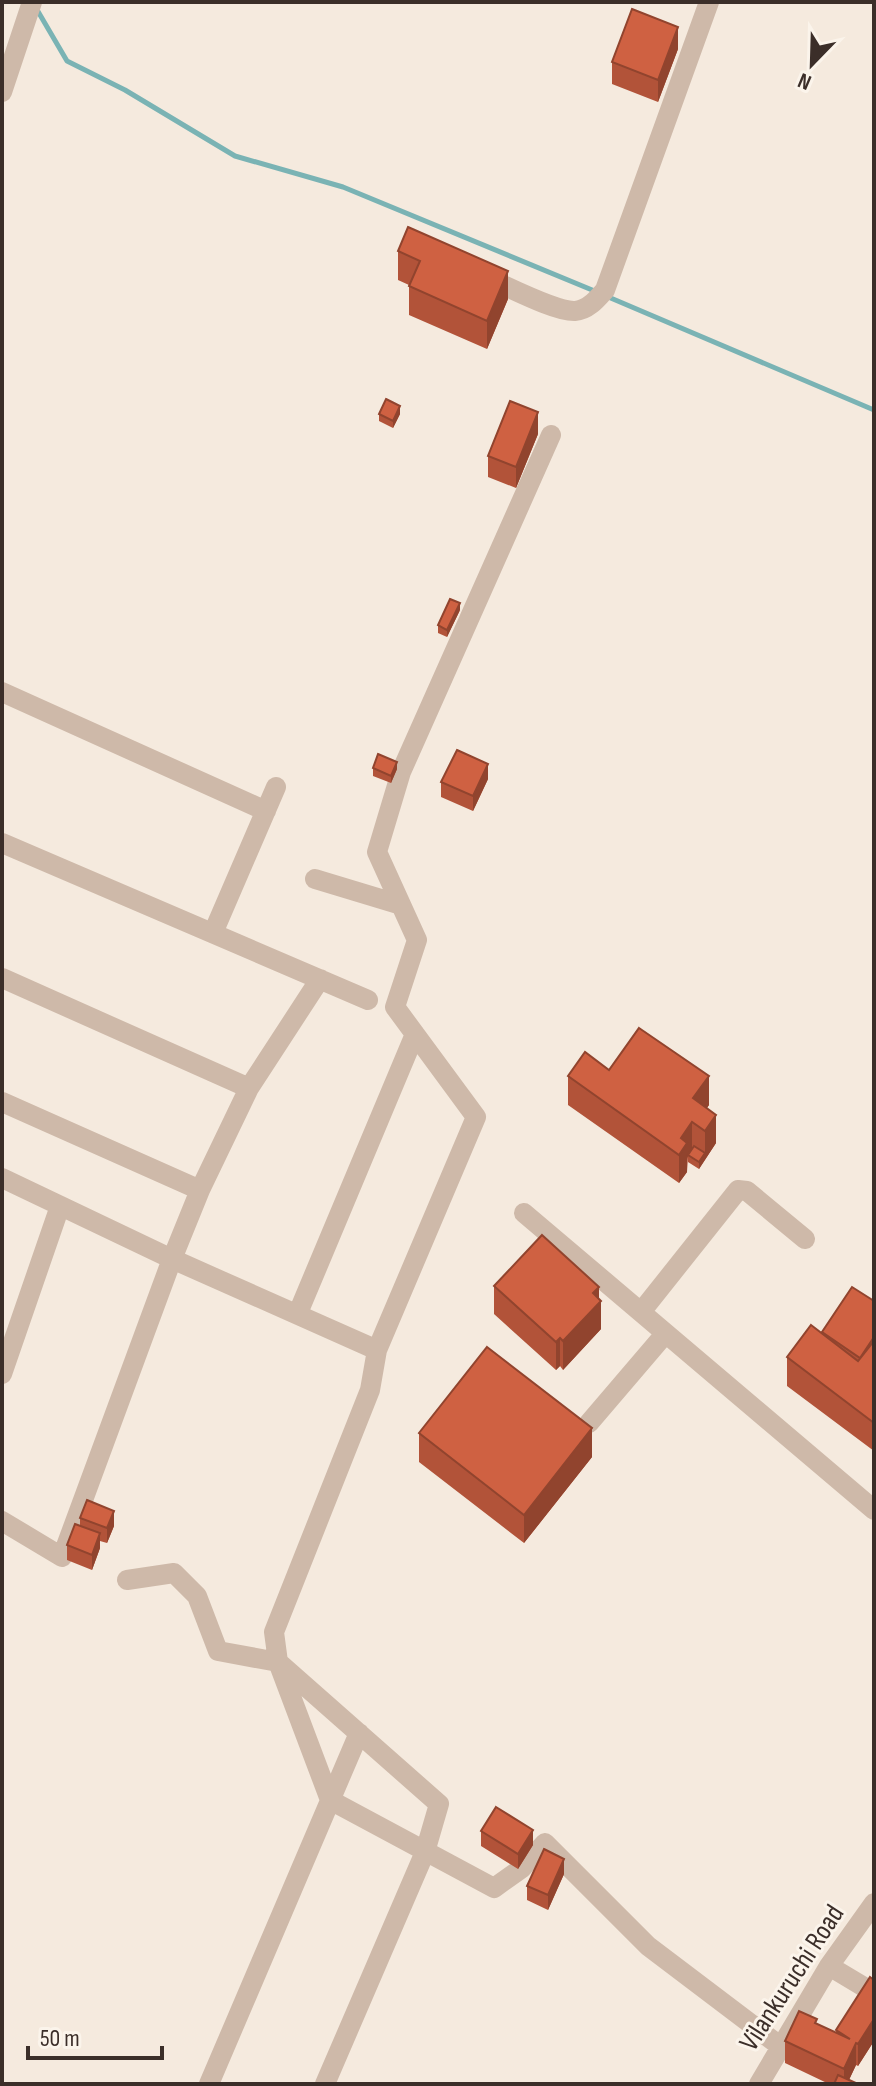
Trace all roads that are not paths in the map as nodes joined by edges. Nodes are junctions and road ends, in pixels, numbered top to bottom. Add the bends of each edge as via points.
1 (709, 2) edge
2 (30, 6) edge
3 (10, 38) edge
4 (2, 92) edge
5 (460, 266) edge
6 (551, 435) dead end
7 (2, 692) edge
8 (276, 787) dead end
9 (266, 811) junction
10 (5, 850) edge
11 (315, 879) dead end
12 (401, 905) junction
13 (213, 933) junction
14 (2, 978) edge
15 (320, 979) junction
16 (368, 1000) dead end
17 (415, 1034) junction
18 (249, 1088) junction
19 (2, 1102) edge
20 (2, 1178) edge
21 (200, 1190) junction
22 (60, 1206) junction
23 (524, 1213) dead end
24 (805, 1239) dead end
25 (172, 1259) junction
26 (641, 1312) junction
27 (298, 1313) junction
28 (665, 1334) junction
29 (377, 1350) junction
30 (2, 1374) edge
31 (589, 1423) edge
32 (874, 1510) edge
33 (2, 1521) edge
34 (127, 1580) dead end
35 (278, 1662) junction
36 (359, 1733) junction
37 (330, 1800) junction
38 (425, 1852) junction
39 (874, 1903) edge
40 (868, 1918) edge
41 (829, 1966) junction
42 (874, 1993) edge
43 (780, 2046) junction
44 (209, 2084) edge
45 (325, 2084) edge
46 (759, 2084) edge

1 - 5 street via 601,296 574,311
2 - 3 street
3 - 4 street
6 - 12 street via 401,772 377,852
7 - 9 street
8 - 9 street
9 - 13 street
10 - 13 street
11 - 12 street
12 - 17 street via 417,940 395,1007
13 - 15 street
14 - 18 street
15 - 16 street
15 - 18 street
17 - 27 street
17 - 29 street via 476,1117
18 - 21 street
19 - 21 street
20 - 22 street
21 - 25 street
22 - 25 street
22 - 30 street
23 - 26 street
24 - 26 street via 747,1191 738,1190
25 - 27 street
25 - 33 street via 62,1557
26 - 28 street
27 - 29 street
28 - 31 street
28 - 32 street
29 - 35 street via 370,1390 274,1632
34 - 35 street via 174,1573 197,1596 218,1651
35 - 36 street
35 - 37 street
36 - 37 street
36 - 38 street via 439,1804
37 - 38 street
37 - 44 street
38 - 43 street via 494,1888 545,1843 648,1946
38 - 45 street
39 - 40 street, Vilankuruchi Road
40 - 41 street, Vilankuruchi Road
41 - 42 street
41 - 43 street, Vilankuruchi Road
43 - 46 street, Vilankuruchi Road

